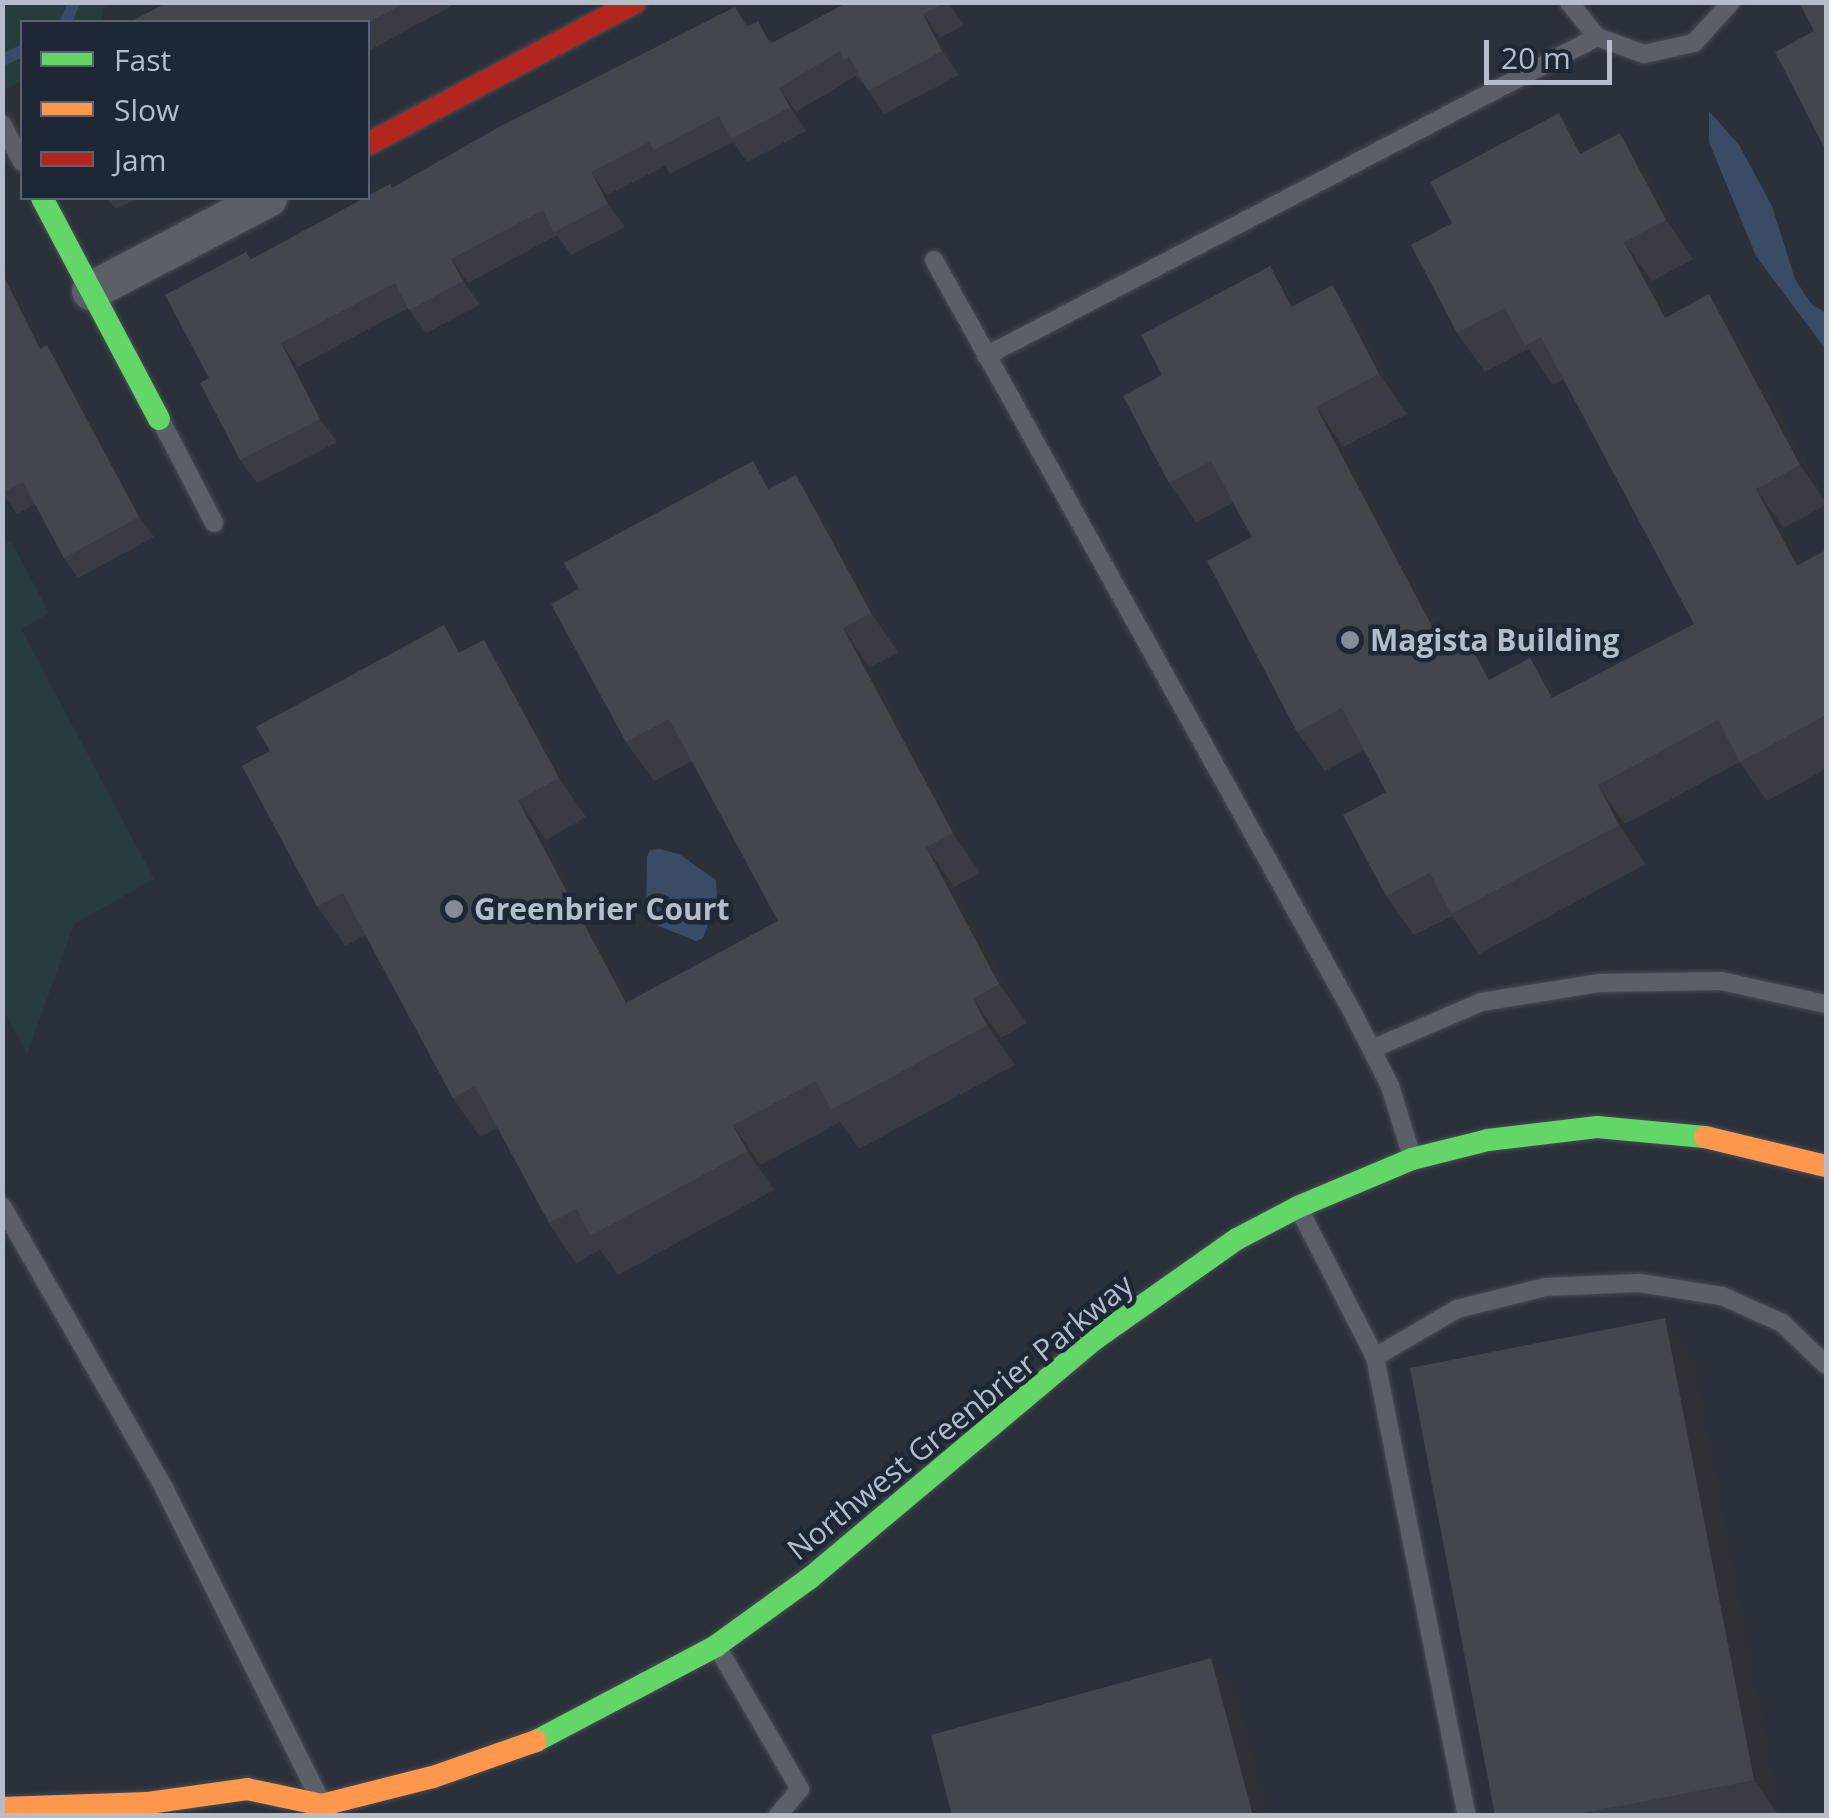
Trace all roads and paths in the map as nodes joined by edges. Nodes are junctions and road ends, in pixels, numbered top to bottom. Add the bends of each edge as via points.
1 (635, 2) edge
2 (1568, 2) edge
3 (1732, 2) edge
4 (1597, 37) junction
5 (2, 124) edge
6 (370, 143) edge
7 (20, 158) edge
8 (43, 200) edge
9 (264, 200) edge
10 (934, 260) dead end
11 (91, 291) junction
12 (986, 356) junction
13 (159, 419) joint
14 (214, 522) dead end
15 (1826, 1004) edge
16 (1372, 1049) junction
17 (1412, 1159) junction
18 (1826, 1166) edge
19 (2, 1206) edge
20 (1298, 1207) junction
21 (1824, 1356) edge
22 (1376, 1357) junction
23 (716, 1646) junction
24 (2, 1808) edge
25 (318, 1810) edge
26 (778, 1816) edge
27 (1467, 1816) edge

1 - 6 street
2 - 4 lane
3 - 4 lane via 1694,44 1644,54
4 - 12 lane
5 - 7 lane
8 - 11 street
9 - 11 street
10 - 12 lane
11 - 13 street
12 - 16 lane
13 - 14 lane
15 - 16 lane via 1721,980 1600,983 1482,1002
16 - 17 lane
17 - 18 street, Northwest Greenbrier Parkway via 1488,1140 1598,1128 1721,1138
17 - 20 street, Northwest Greenbrier Parkway
19 - 25 lane via 165,1490
20 - 22 lane
20 - 23 street, Northwest Greenbrier Parkway via 1237,1239 1095,1339 810,1578
21 - 22 lane via 1782,1323 1722,1296 1640,1283 1545,1287 1457,1309
22 - 27 lane
23 - 25 street, Northwest Greenbrier Parkway via 518,1750
23 - 26 lane via 800,1789
24 - 25 street, Northwest Greenbrier Parkway via 148,1802 247,1789

